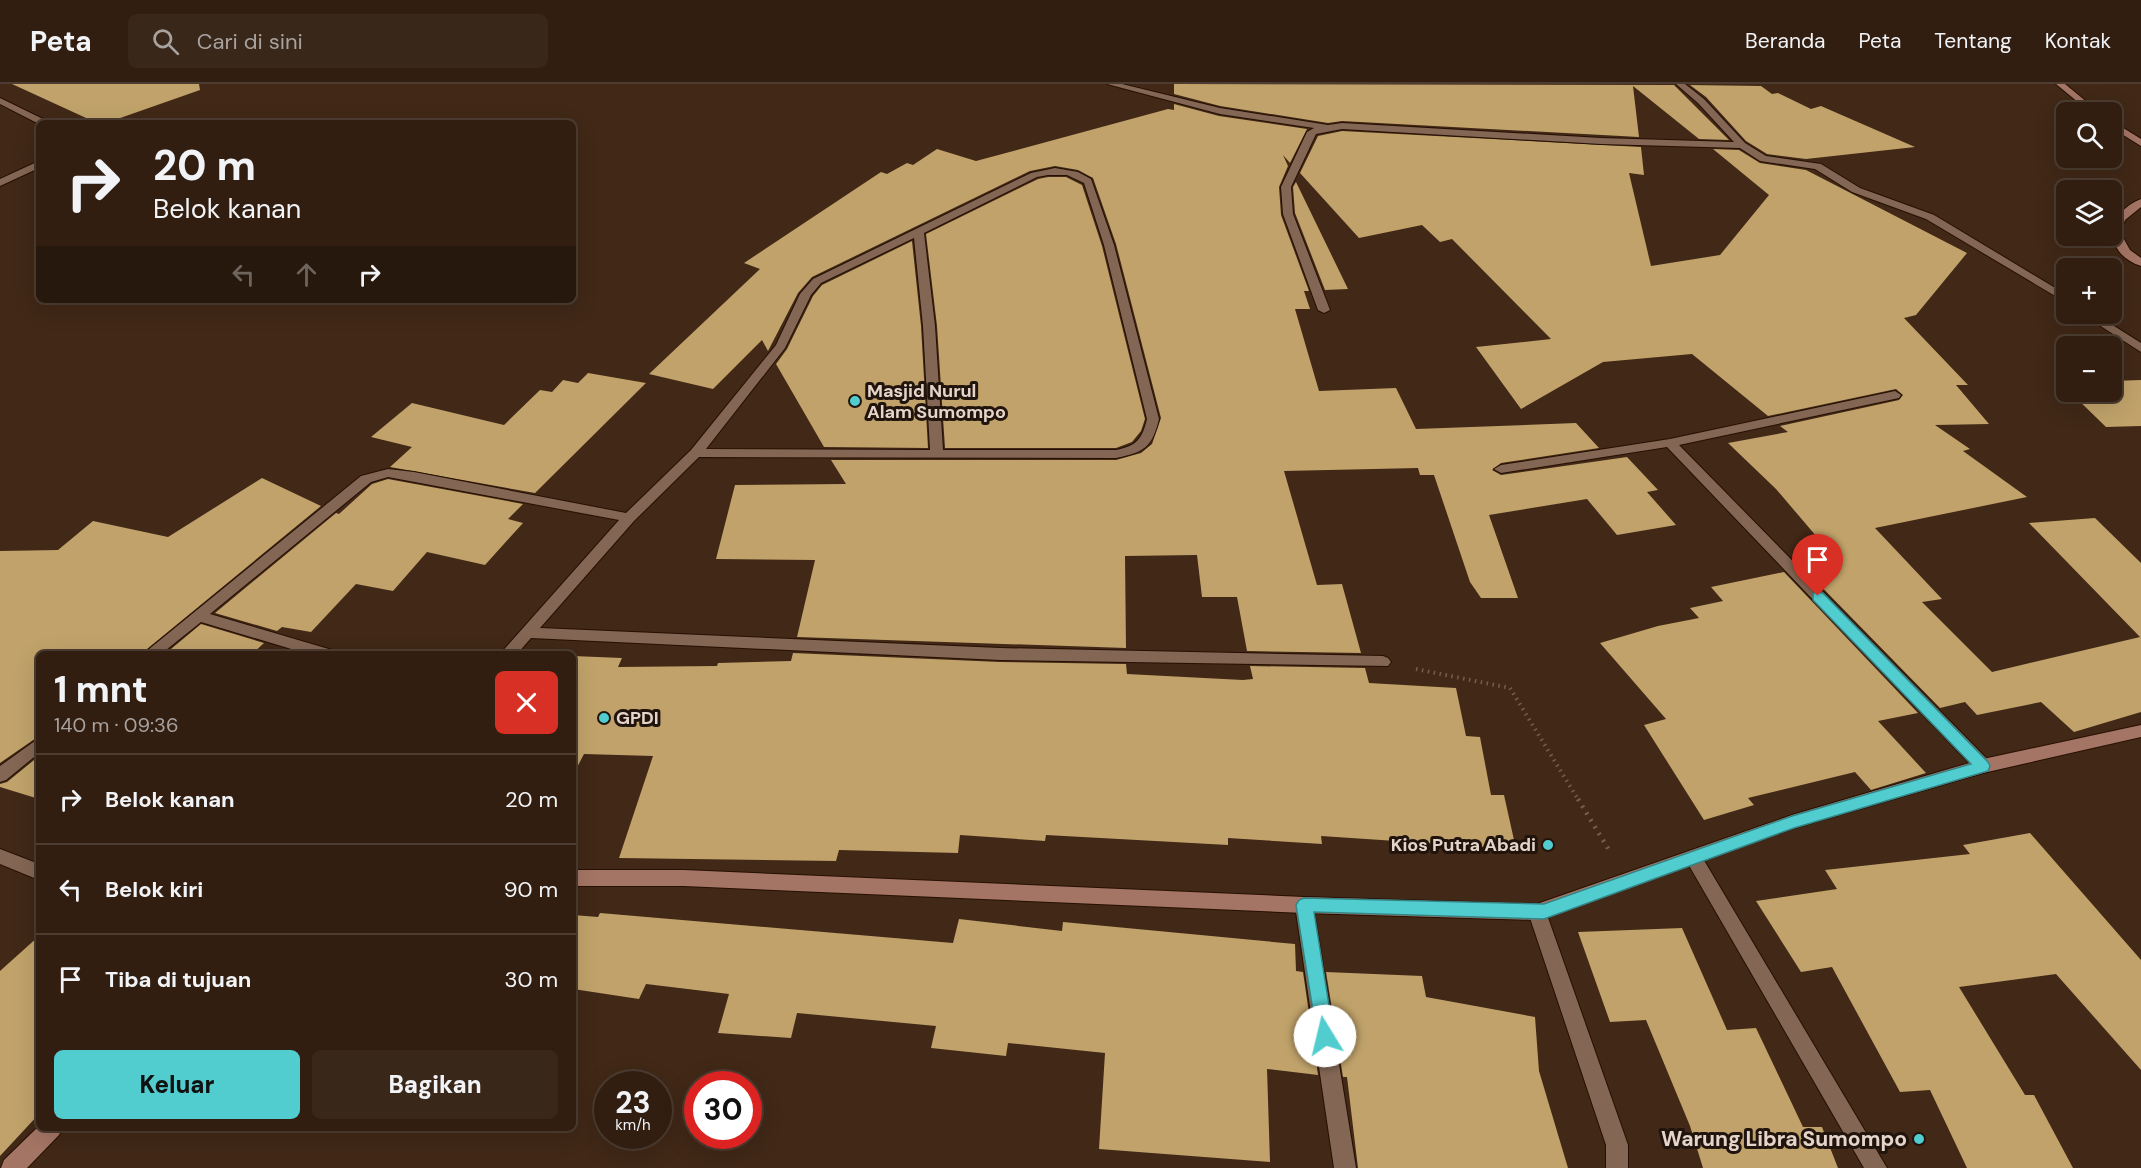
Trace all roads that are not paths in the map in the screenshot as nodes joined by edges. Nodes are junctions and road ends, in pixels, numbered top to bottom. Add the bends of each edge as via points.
1 (1111, 84) edge
2 (1680, 84) edge
3 (2060, 84) edge
4 (0, 101) edge
5 (2082, 102) edge
6 (38, 120) edge
7 (1326, 127) junction
8 (2122, 131) edge
9 (2141, 143) edge
10 (1742, 145) junction
11 (36, 165) edge
12 (0, 183) edge
13 (2141, 202) edge
14 (918, 230) junction
15 (2141, 263) edge
16 (2056, 293) edge
17 (1324, 310) dead end
18 (2104, 324) edge
19 (2141, 348) edge
20 (1895, 395) dead end
21 (1670, 443) junction
22 (696, 453) junction
23 (937, 453) junction
24 (1501, 469) dead end
25 (629, 518) junction
26 (199, 616) junction
27 (530, 633) junction
28 (155, 651) edge
29 (317, 651) edge
30 (511, 651) edge
31 (1383, 662) road end
32 (2141, 731) edge
33 (36, 746) edge
34 (1983, 766) junction
35 (0, 775) edge
36 (0, 856) edge
37 (1693, 857) junction
38 (36, 871) edge
39 (576, 878) edge
40 (1304, 905) junction
41 (1537, 912) junction
42 (49, 1131) edge
43 (12, 1168) edge
44 (1345, 1168) edge
45 (1617, 1168) edge
46 (1876, 1168) edge

1 - 7 street via 1220,111
2 - 10 street
3 - 5 street
4 - 6 street
7 - 10 street
7 - 17 street via 1309,137 1286,187 1288,214
8 - 9 street
10 - 16 street via 1763,159 1818,166 1856,190 1930,217
11 - 12 street
13 - 15 street via 2121,219 2115,232 2126,252
14 - 22 street via 817,281 806,294 781,345
14 - 23 street
14 - 23 street via 1034,175 1068,171 1088,181 1153,419 1149,439 1142,447 1116,454
18 - 19 street
20 - 21 street
21 - 24 street
21 - 34 street
22 - 23 street
22 - 25 street
25 - 26 street via 388,473 366,479
25 - 27 street
26 - 28 street
26 - 29 street
27 - 30 street
27 - 31 street via 1000,654
32 - 34 street
33 - 35 street
34 - 37 street via 1792,822
36 - 38 street
37 - 41 street
37 - 46 street
39 - 40 street via 684,878
40 - 41 street
40 - 44 street
41 - 45 street via 1617,1146
42 - 43 street

